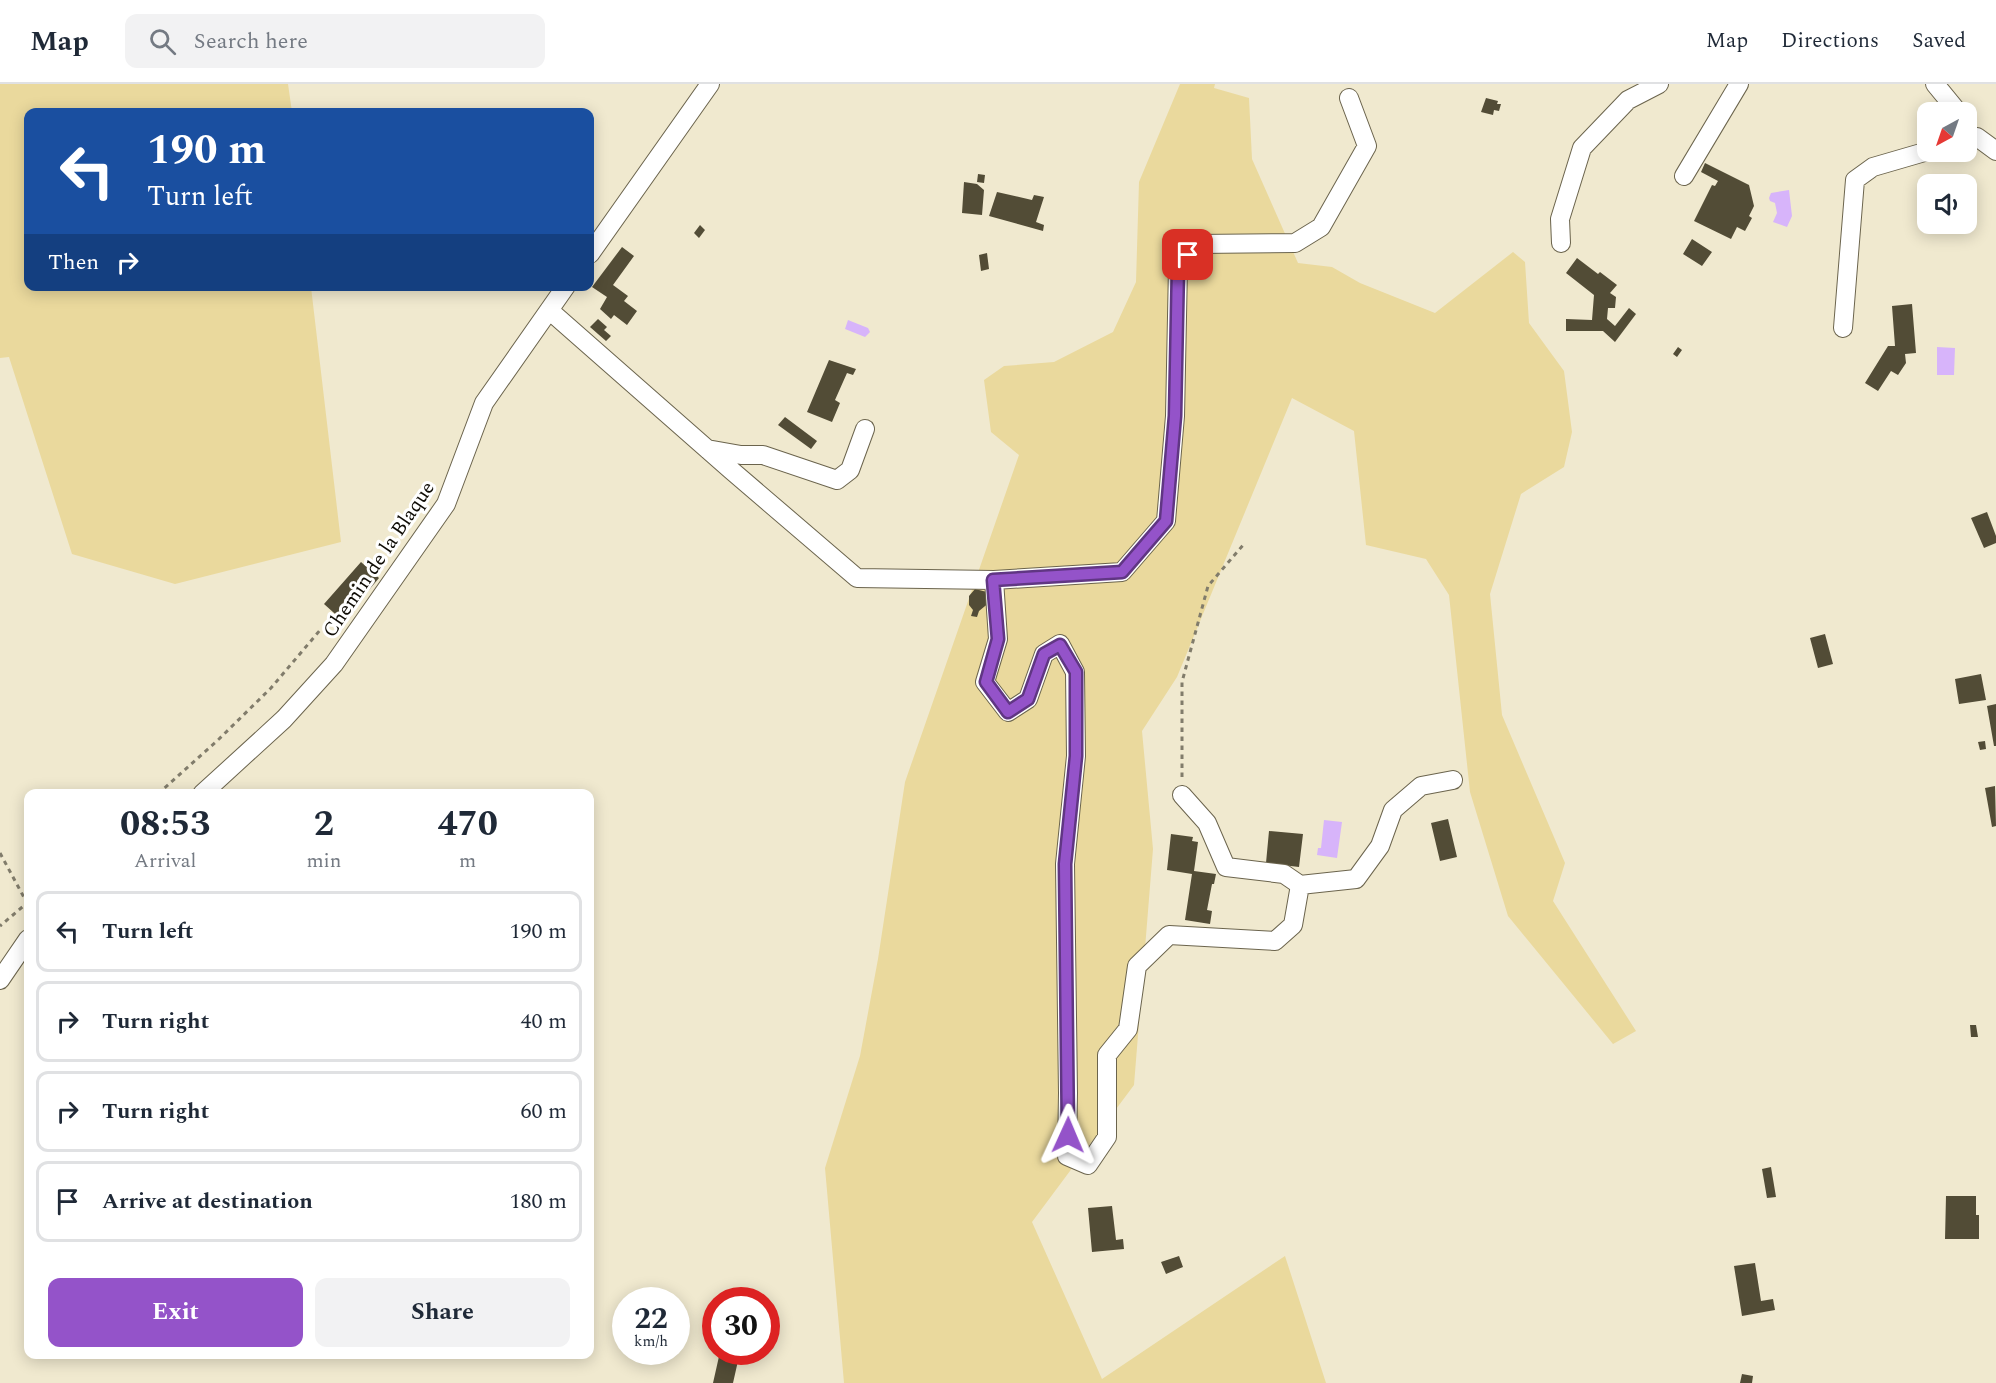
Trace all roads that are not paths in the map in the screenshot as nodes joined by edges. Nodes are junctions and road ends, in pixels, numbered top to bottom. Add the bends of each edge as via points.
1 (710, 84) edge
2 (1659, 84) edge
3 (1739, 84) edge
4 (1935, 84) edge
5 (1349, 98) dead end
6 (1950, 102) edge
7 (1977, 138) edge
8 (1996, 151) edge
9 (1917, 154) edge
10 (1684, 176) dead end
11 (1561, 243) dead end
12 (594, 248) edge
13 (562, 291) edge
14 (549, 310) junction
15 (1843, 328) dead end
16 (865, 429) dead end
17 (707, 449) junction
18 (993, 580) junction
19 (1454, 780) dead end
20 (207, 789) edge
21 (1182, 795) road end
22 (1300, 885) junction
23 (24, 945) edge
24 (0, 980) edge

1 - 12 street
2 - 11 street via 1628,100 1582,148 1560,219
3 - 10 street
4 - 6 street
5 - 18 street via 1367,146 1321,226 1295,243 1197,244 1178,267 1175,416 1166,521 1122,572
7 - 8 street
9 - 15 street via 1873,167 1855,180
13 - 14 street, Chemin de la Blaque
14 - 17 street
14 - 20 street, Chemin de la Blaque via 484,403 446,504 334,664 284,719
16 - 17 street via 850,470 837,480 764,454 741,455
17 - 18 street via 857,578
18 - 22 street via 998,639 986,682 1008,712 1028,699 1044,654 1060,645 1076,672 1076,756 1065,864 1068,1156 1088,1166 1107,1137 1107,1055 1128,1029 1137,966 1169,934 1275,941 1293,925
19 - 22 street via 1421,786 1393,810 1380,846 1356,879
21 - 22 street via 1208,823 1226,867 1284,874
23 - 24 street

